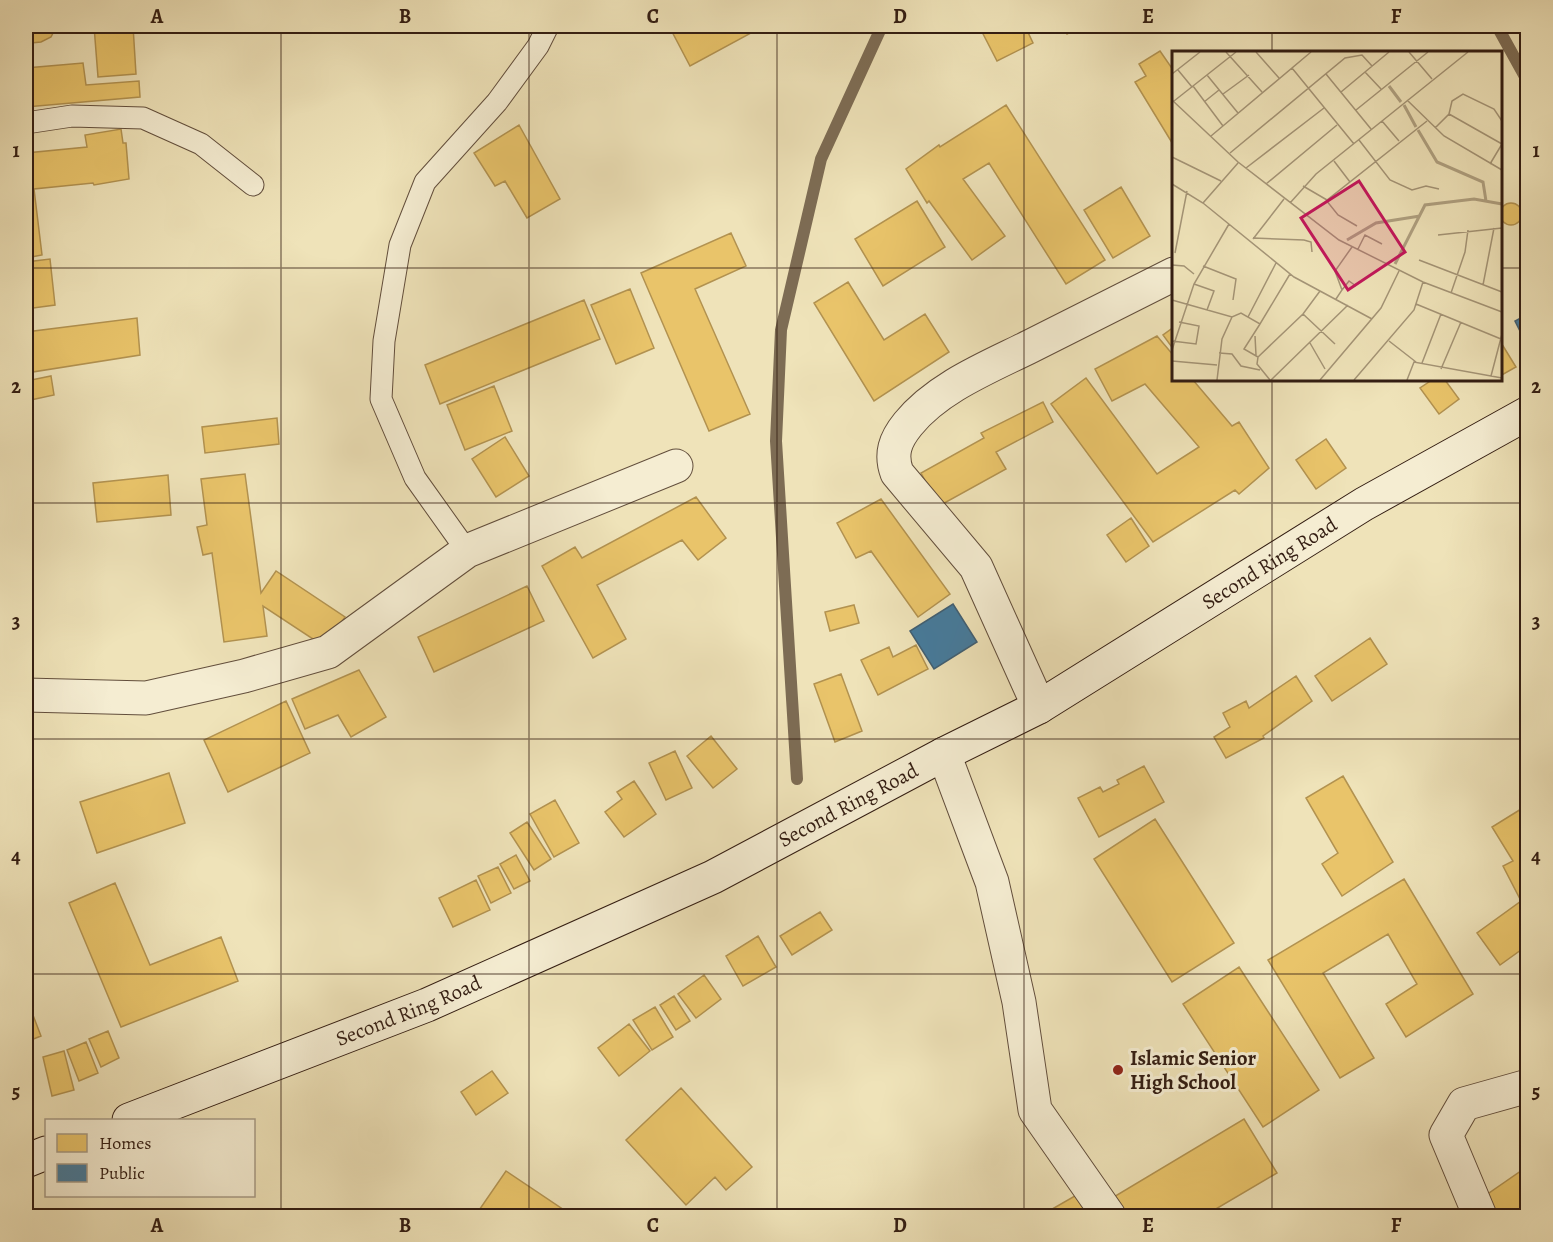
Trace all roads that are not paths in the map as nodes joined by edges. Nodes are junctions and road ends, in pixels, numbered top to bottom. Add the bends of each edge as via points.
1 (548, 26) edge
2 (26, 123) edge
3 (254, 185) dead end
4 (1172, 275) edge
5 (1527, 413) edge
6 (676, 466) dead end
7 (467, 552) junction
8 (26, 695) edge
9 (1039, 707) junction
10 (944, 754) junction
11 (1527, 1086) edge
12 (132, 1119) edge
13 (45, 1153) edge
14 (26, 1161) edge
15 (1109, 1216) edge
16 (1480, 1216) edge

1 - 7 lane via 497,102 425,182 400,245 384,341 381,399 415,477
2 - 3 lane via 72,116 143,118 201,144
4 - 9 street via 966,379 907,424 891,458 897,473 976,567
5 - 9 street, Second Ring Road via 1364,504
6 - 7 street
7 - 8 street via 328,652 146,698
9 - 10 street, Second Ring Road
10 - 12 street, Second Ring Road via 713,877 427,1005
10 - 15 street via 992,882 1019,1002 1035,1110
11 - 16 street via 1464,1104 1446,1135
13 - 14 street

